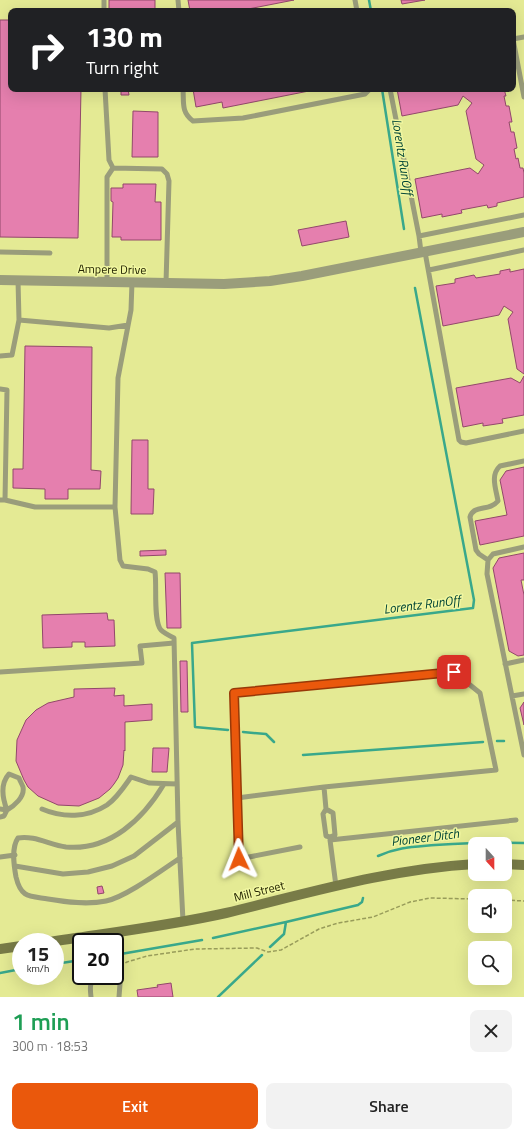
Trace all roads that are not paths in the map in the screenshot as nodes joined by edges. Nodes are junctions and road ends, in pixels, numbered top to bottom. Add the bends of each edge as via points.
1 (516, 55) edge
2 (105, 92) edge
3 (183, 92) edge
4 (367, 92) edge
5 (391, 92) edge
6 (524, 97) edge
7 (113, 168) junction
8 (524, 215) edge
9 (524, 232) edge
10 (418, 236) junction
11 (524, 250) edge
12 (0, 252) edge
13 (423, 252) junction
14 (50, 253) dead end
15 (429, 270) junction
16 (0, 280) edge
17 (18, 280) junction
18 (107, 281) junction
19 (132, 282) junction
20 (166, 283) junction
21 (19, 320) junction
22 (128, 325) junction
23 (0, 356) edge
24 (0, 389) edge
25 (524, 432) edge
26 (524, 461) edge
27 (2, 500) edge
28 (115, 507) junction
29 (524, 547) edge
30 (488, 560) junction
31 (174, 644) junction
32 (524, 660) edge
33 (505, 664) junction
34 (0, 672) edge
35 (524, 694) edge
36 (512, 696) junction
37 (524, 755) edge
38 (164, 784) junction
39 (177, 784) junction
40 (324, 787) junction
41 (237, 798) junction
42 (0, 809) edge
43 (42, 809) dead end
44 (326, 809) junction
45 (7, 810) junction
46 (0, 818) edge
47 (516, 820) dead end
48 (178, 822) junction
49 (330, 839) junction
50 (300, 847) dead end
51 (15, 856) junction
52 (0, 857) edge
53 (180, 858) junction
54 (512, 864) edge
55 (468, 865) edge
56 (524, 865) edge
57 (15, 866) junction
58 (336, 886) junction
59 (183, 921) junction
60 (124, 934) edge
61 (12, 947) edge
62 (0, 948) edge
63 (90, 985) edge
64 (120, 985) edge
65 (91, 997) edge
66 (120, 997) edge

1 - 6 lane
2 - 7 lane via 109,160
3 - 4 lane via 186,116 193,121 244,118
5 - 10 lane
7 - 18 lane via 107,177
7 - 20 lane via 162,169 167,174 169,181
8 - 10 lane
9 - 13 street, Ampere Drive
10 - 13 lane
11 - 15 lane
12 - 14 lane
13 - 15 lane
13 - 20 street, Ampere Drive via 284,279 224,284
15 - 25 lane via 459,440 466,443
16 - 17 street, Ampere Drive
17 - 18 street, Ampere Drive
17 - 21 lane
18 - 19 street, Ampere Drive
19 - 20 street, Ampere Drive
19 - 22 lane
21 - 22 lane via 109,328
21 - 23 lane via 12,355
22 - 28 lane via 118,378
24 - 27 lane via 7,390
26 - 30 lane via 500,466 493,478 498,501 493,506 471,513 476,550
27 - 28 lane via 35,508
28 - 31 lane via 120,560 123,566 155,572 156,618 160,630 174,638
29 - 30 lane via 493,554
30 - 33 lane via 487,574
31 - 34 lane via 140,646 142,663
31 - 39 lane
32 - 33 lane
33 - 36 lane
35 - 36 lane
36 - 37 lane
38 - 39 lane
38 - 43 lane via 148,783 131,777 108,805 87,814 53,814
38 - 51 lane via 140,817 106,841 87,846 66,847 26,837 18,838 14,843
39 - 48 lane
40 - 41 lane
40 - 41 lane via 496,770 480,693 454,672 234,693
40 - 44 lane
41 - 50 lane via 239,859
42 - 45 lane
44 - 49 lane via 323,814 324,826 326,836
44 - 49 lane via 333,813 335,835
45 - 45 lane via 22,794 23,788 19,778 9,774 4,778 2,787
45 - 46 lane
47 - 49 lane
48 - 53 lane
48 - 57 lane via 134,856 112,866 88,872 63,874
49 - 58 lane
51 - 52 lane
51 - 57 lane
53 - 57 lane via 124,893 107,901 90,903 30,896 19,888
53 - 59 lane
54 - 56 main road
55 - 58 main road, Mill Street via 406,871
58 - 59 main road, Mill Street
59 - 60 main road, Mill Street
61 - 62 main road
63 - 65 lane
64 - 66 lane

